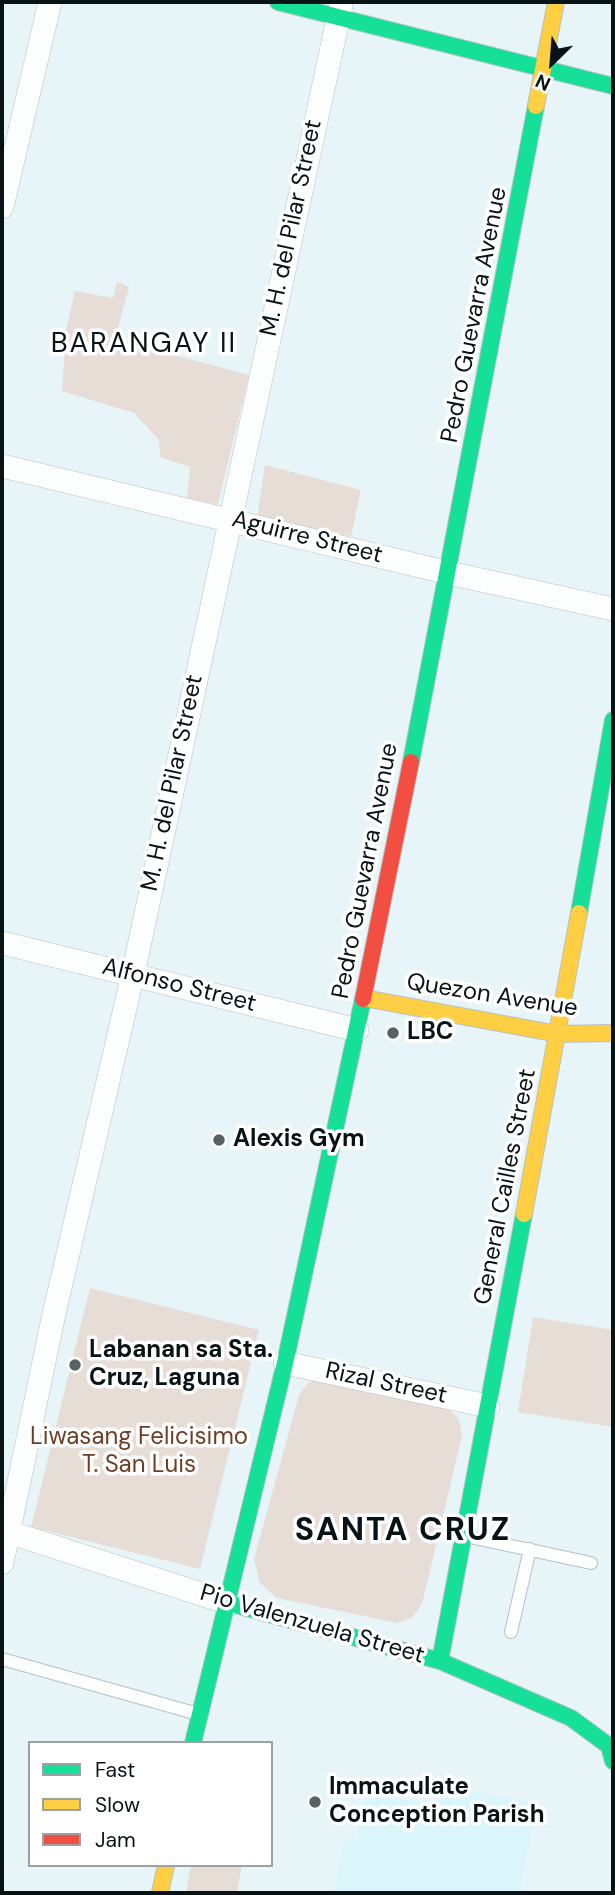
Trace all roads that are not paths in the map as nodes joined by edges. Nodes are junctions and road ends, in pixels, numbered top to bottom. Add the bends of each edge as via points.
1 (50, 2) edge
2 (278, 2) edge
3 (556, 2) edge
4 (340, 9) edge
5 (545, 68) junction
6 (613, 86) edge
7 (2, 207) edge
8 (2, 466) edge
9 (228, 518) junction
10 (449, 573) junction
11 (613, 609) edge
12 (613, 720) edge
13 (2, 943) edge
14 (132, 974) junction
15 (363, 998) junction
16 (357, 1030) junction
17 (613, 1033) edge
18 (558, 1034) junction
19 (285, 1363) junction
20 (488, 1406) junction
21 (6, 1531) edge
22 (465, 1536) junction
23 (530, 1549) junction
24 (2, 1563) edge
25 (591, 1563) dead end
26 (229, 1603) junction
27 (511, 1632) dead end
28 (2, 1660) edge
29 (440, 1661) junction
30 (199, 1714) junction
31 (193, 1741) edge
32 (611, 1754) edge
33 (166, 1867) edge
34 (160, 1893) edge

1 - 7 street
2 - 4 street
3 - 5 street, Pedro Guevarra Avenue
4 - 5 street
4 - 9 street, M. H. del Pilar Street
5 - 6 street
5 - 10 street, Pedro Guevarra Avenue
8 - 9 street, Aguirre Street
9 - 10 street, Aguirre Street
9 - 14 street, M. H. del Pilar Street
10 - 11 street, Aguirre Street
10 - 15 street, Pedro Guevarra Avenue
12 - 18 street, General Cailles Street
13 - 14 street, Alfonso Street
14 - 16 street, Alfonso Street
14 - 21 street, M. H. del Pilar Street
15 - 16 street, Pedro Guevarra Avenue
15 - 18 street, Quezon Avenue
16 - 19 street, Pedro Guevarra Avenue
17 - 18 street, Quezon Avenue
18 - 20 street, General Cailles Street
19 - 20 street, Rizal Street
19 - 26 street, Pedro Guevarra Avenue
20 - 22 street, General Cailles Street
21 - 24 street, M. H. del Pilar Street
21 - 26 street, Pio Valenzuela Street
22 - 23 lane
22 - 29 street, General Cailles Street
23 - 25 lane
23 - 27 lane
26 - 29 street, Pio Valenzuela Street
26 - 30 street, Pedro Guevarra Avenue
28 - 30 lane
29 - 32 street, Pio Valenzuela Street via 571,1718
30 - 31 street, Pedro Guevarra Avenue
33 - 34 street

